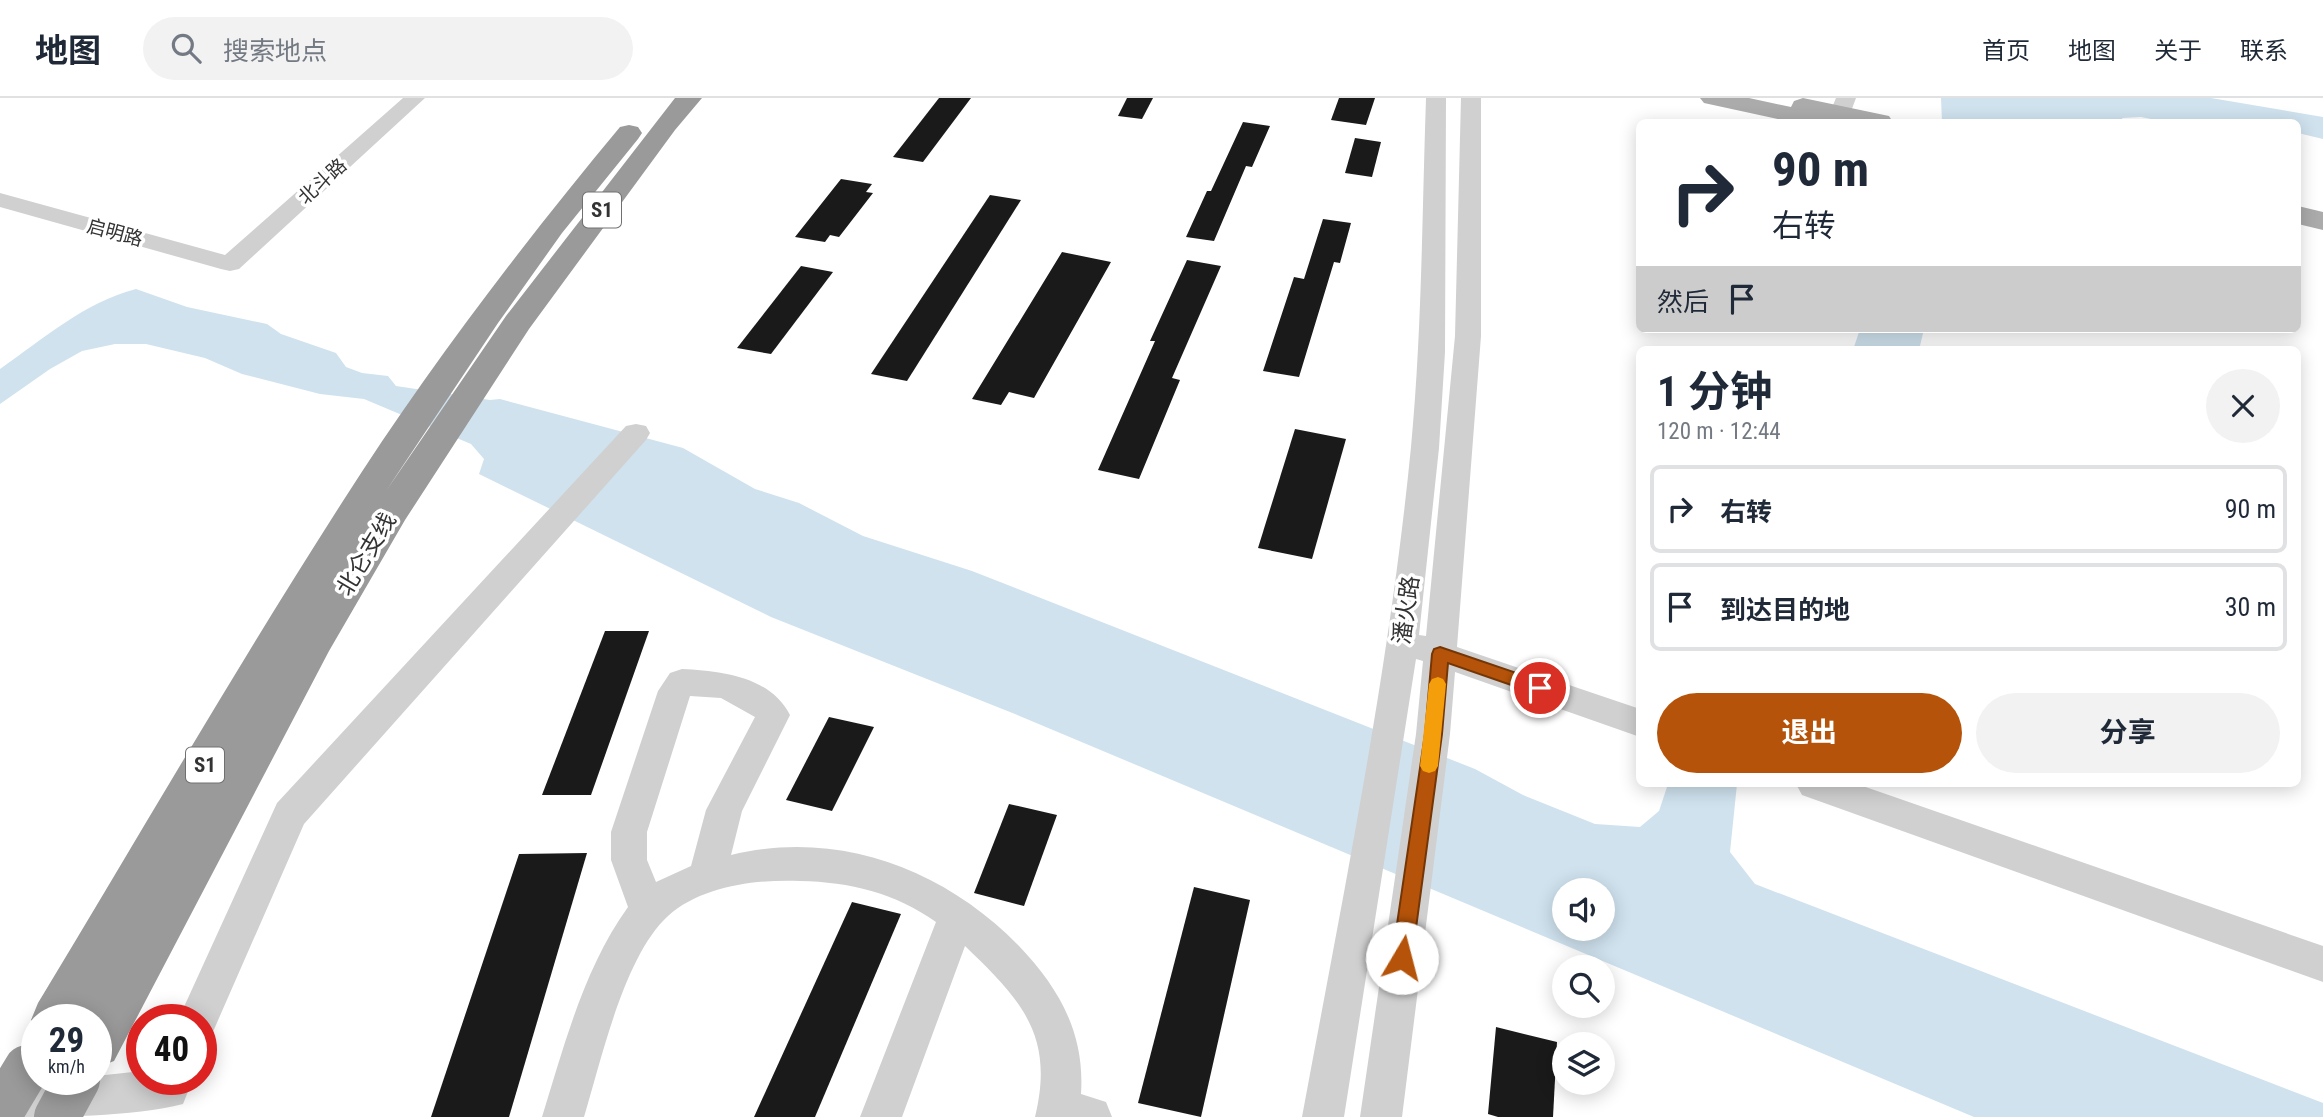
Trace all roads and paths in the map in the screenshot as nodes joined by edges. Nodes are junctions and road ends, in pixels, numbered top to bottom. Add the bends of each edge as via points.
1 (415, 98) edge
2 (658, 98) edge
3 (689, 98) edge
4 (1436, 98) edge
5 (1471, 98) edge
6 (1713, 98) edge
7 (1769, 98) edge
8 (1837, 114) edge
9 (1864, 119) edge
10 (0, 200) edge
11 (2301, 216) edge
12 (2323, 221) edge
13 (2301, 226) edge
14 (2323, 230) edge
15 (230, 264) joint
16 (502, 320) junction
17 (636, 433) dead end
18 (374, 510) junction
19 (1402, 642) junction
20 (1440, 654) junction
21 (1636, 722) edge
22 (1822, 787) edge
23 (707, 878) junction
24 (648, 910) junction
25 (957, 917) junction
26 (2323, 964) edge
27 (65, 1004) edge
28 (205, 1004) edge
29 (112, 1014) edge
30 (21, 1075) edge
31 (69, 1095) edge
32 (0, 1113) edge
33 (1068, 1114) edge
34 (57, 1117) edge
35 (563, 1117) edge
36 (881, 1117) edge
37 (1323, 1117) edge
38 (1381, 1117) edge

1 - 15 street, 北斗路
2 - 16 highway, 北仑支线 / S1 via 552,227
3 - 16 highway, 北仑支线 / S1
4 - 19 street, 潘火路 via 1432,351
5 - 20 street, 潘火路 via 1468,336
6 - 8 main road
7 - 8 main road
8 - 9 main road
10 - 15 street, 启明路
11 - 12 main road
13 - 14 main road
16 - 18 highway, 北仑支线 / S1
17 - 28 street via 290,814
18 - 27 highway, 北仑支线 / S1
18 - 29 highway, 北仑支线 / S1 via 315,641
19 - 20 street
19 - 37 street, 潘火路
20 - 21 street
20 - 38 street, 潘火路
22 - 26 street
23 - 24 street via 686,884
23 - 24 street via 724,810 773,715 769,708 726,685 682,682 675,691 629,832 629,860
23 - 25 street via 776,864 846,869 920,891
24 - 35 street via 605,993
25 - 33 street via 982,935 1030,985 1056,1032
25 - 36 street
30 - 32 highway, bridge
31 - 34 highway, bridge

